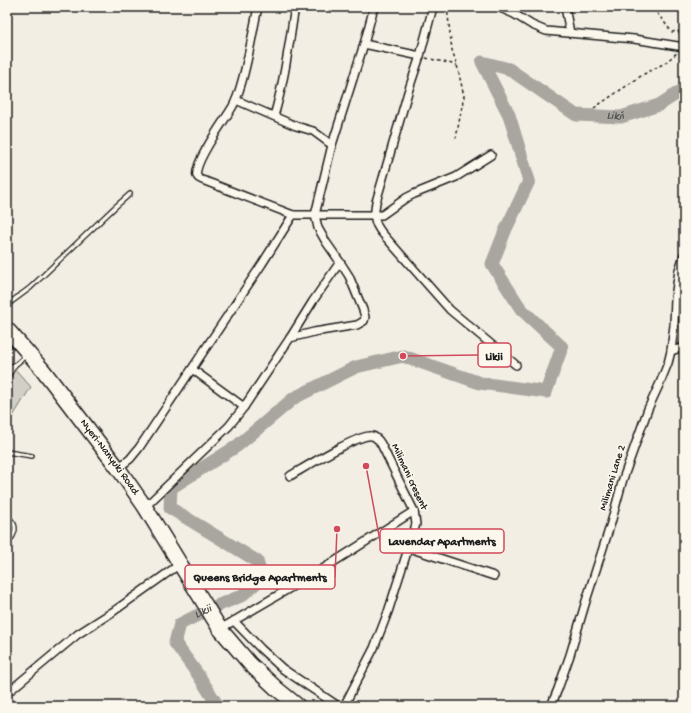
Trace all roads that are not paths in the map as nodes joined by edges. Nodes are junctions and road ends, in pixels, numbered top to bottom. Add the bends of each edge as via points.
1 (258, 7) edge
2 (295, 7) edge
3 (374, 7) edge
4 (433, 7) edge
5 (498, 7) edge
6 (565, 7) edge
7 (570, 33) junction
8 (364, 44) junction
9 (682, 48) edge
10 (420, 56) junction
11 (236, 100) junction
12 (274, 116) junction
13 (332, 145) junction
14 (491, 155) dead end
15 (130, 194) dead end
16 (293, 215) junction
17 (374, 215) junction
18 (315, 216) junction
19 (684, 255) edge
20 (340, 262) junction
21 (7, 304) edge
22 (7, 329) edge
23 (290, 338) junction
24 (684, 347) edge
25 (671, 350) junction
26 (29, 353) junction
27 (16, 365) junction
28 (516, 365) dead end
29 (7, 368) edge
30 (192, 369) junction
31 (7, 378) edge
32 (244, 407) junction
33 (7, 452) edge
34 (32, 456) dead end
35 (118, 468) junction
36 (290, 476) dead end
37 (145, 507) junction
38 (414, 511) junction
39 (7, 516) edge
40 (7, 544) edge
41 (409, 548) junction
42 (180, 564) junction
43 (494, 576) dead end
44 (234, 621) junction
45 (216, 623) junction
46 (7, 693) edge
47 (298, 706) edge
48 (338, 706) edge
49 (344, 706) edge
50 (551, 706) edge

1 - 11 street
2 - 12 street via 284,75
3 - 8 street
4 - 10 street
5 - 7 street via 546,31
6 - 7 street
7 - 9 street via 634,39
8 - 10 street
8 - 13 street
10 - 17 street
11 - 12 street
11 - 16 street via 208,144 197,176
12 - 13 street via 313,131
13 - 18 street
14 - 17 street via 456,177 406,198 382,215
15 - 21 lane via 30,288
16 - 18 street
16 - 30 street
17 - 18 street
17 - 28 street via 382,233 450,310
18 - 20 street via 318,228
19 - 25 street, Milimani Lane 2 via 676,291
20 - 23 street
20 - 23 street via 349,276 366,317 364,321 357,325
22 - 26 highway, Nyeri-Nanyuki Road
23 - 32 street
24 - 25 street
25 - 50 street, Milimani Lane 2 via 625,473 570,655
26 - 27 lane
26 - 35 highway, Nyeri-Nanyuki Road
27 - 29 lane
27 - 31 lane
30 - 32 street
30 - 35 street via 134,454
32 - 37 street via 229,426
33 - 34 lane
35 - 37 highway, Nyeri-Nanyuki Road
36 - 38 street, Milimani cresent via 342,446 371,435 381,444
37 - 42 highway, Nyeri-Nanyuki Road
38 - 41 street, Milimani cresent via 416,524
38 - 44 street via 322,570
39 - 40 lane via 15,528
41 - 43 street
41 - 49 street, Milimani cresent via 374,648
42 - 45 highway, Nyeri-Nanyuki Road
42 - 46 street via 78,634
44 - 45 street
44 - 48 street via 282,669
45 - 47 highway via 250,664

